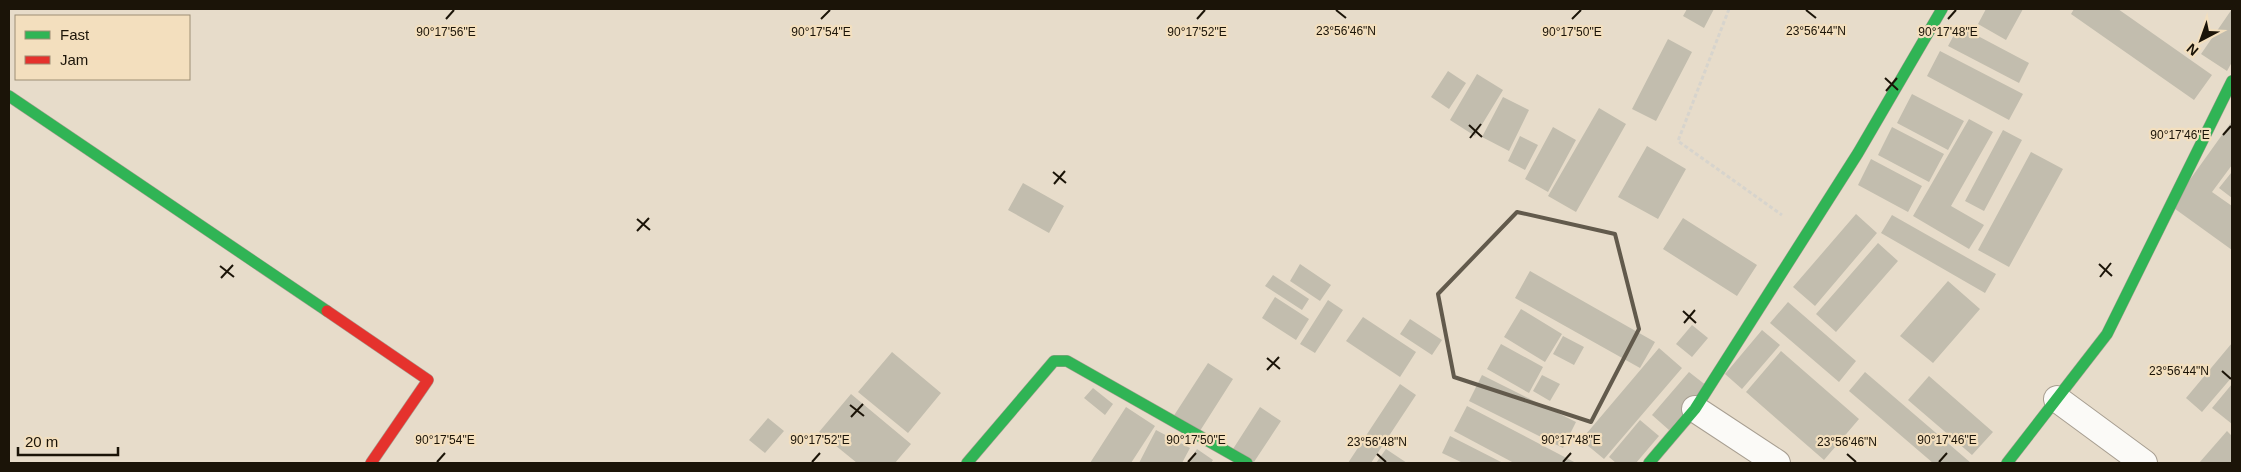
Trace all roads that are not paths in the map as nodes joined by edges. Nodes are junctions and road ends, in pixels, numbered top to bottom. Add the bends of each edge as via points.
1 (1942, 9) edge
2 (2232, 81) edge
3 (9, 96) edge
4 (2057, 398) junction
5 (1695, 409) junction
6 (371, 463) edge
7 (967, 463) edge
8 (1247, 463) edge
9 (1649, 463) edge
10 (1777, 463) edge
11 (2007, 463) edge
12 (2144, 463) edge

1 - 5 street via 1858,153
2 - 4 street via 2107,334
3 - 6 street via 428,380
4 - 11 street
4 - 12 street
5 - 9 street
5 - 10 street
7 - 8 street via 1054,361 1067,361

